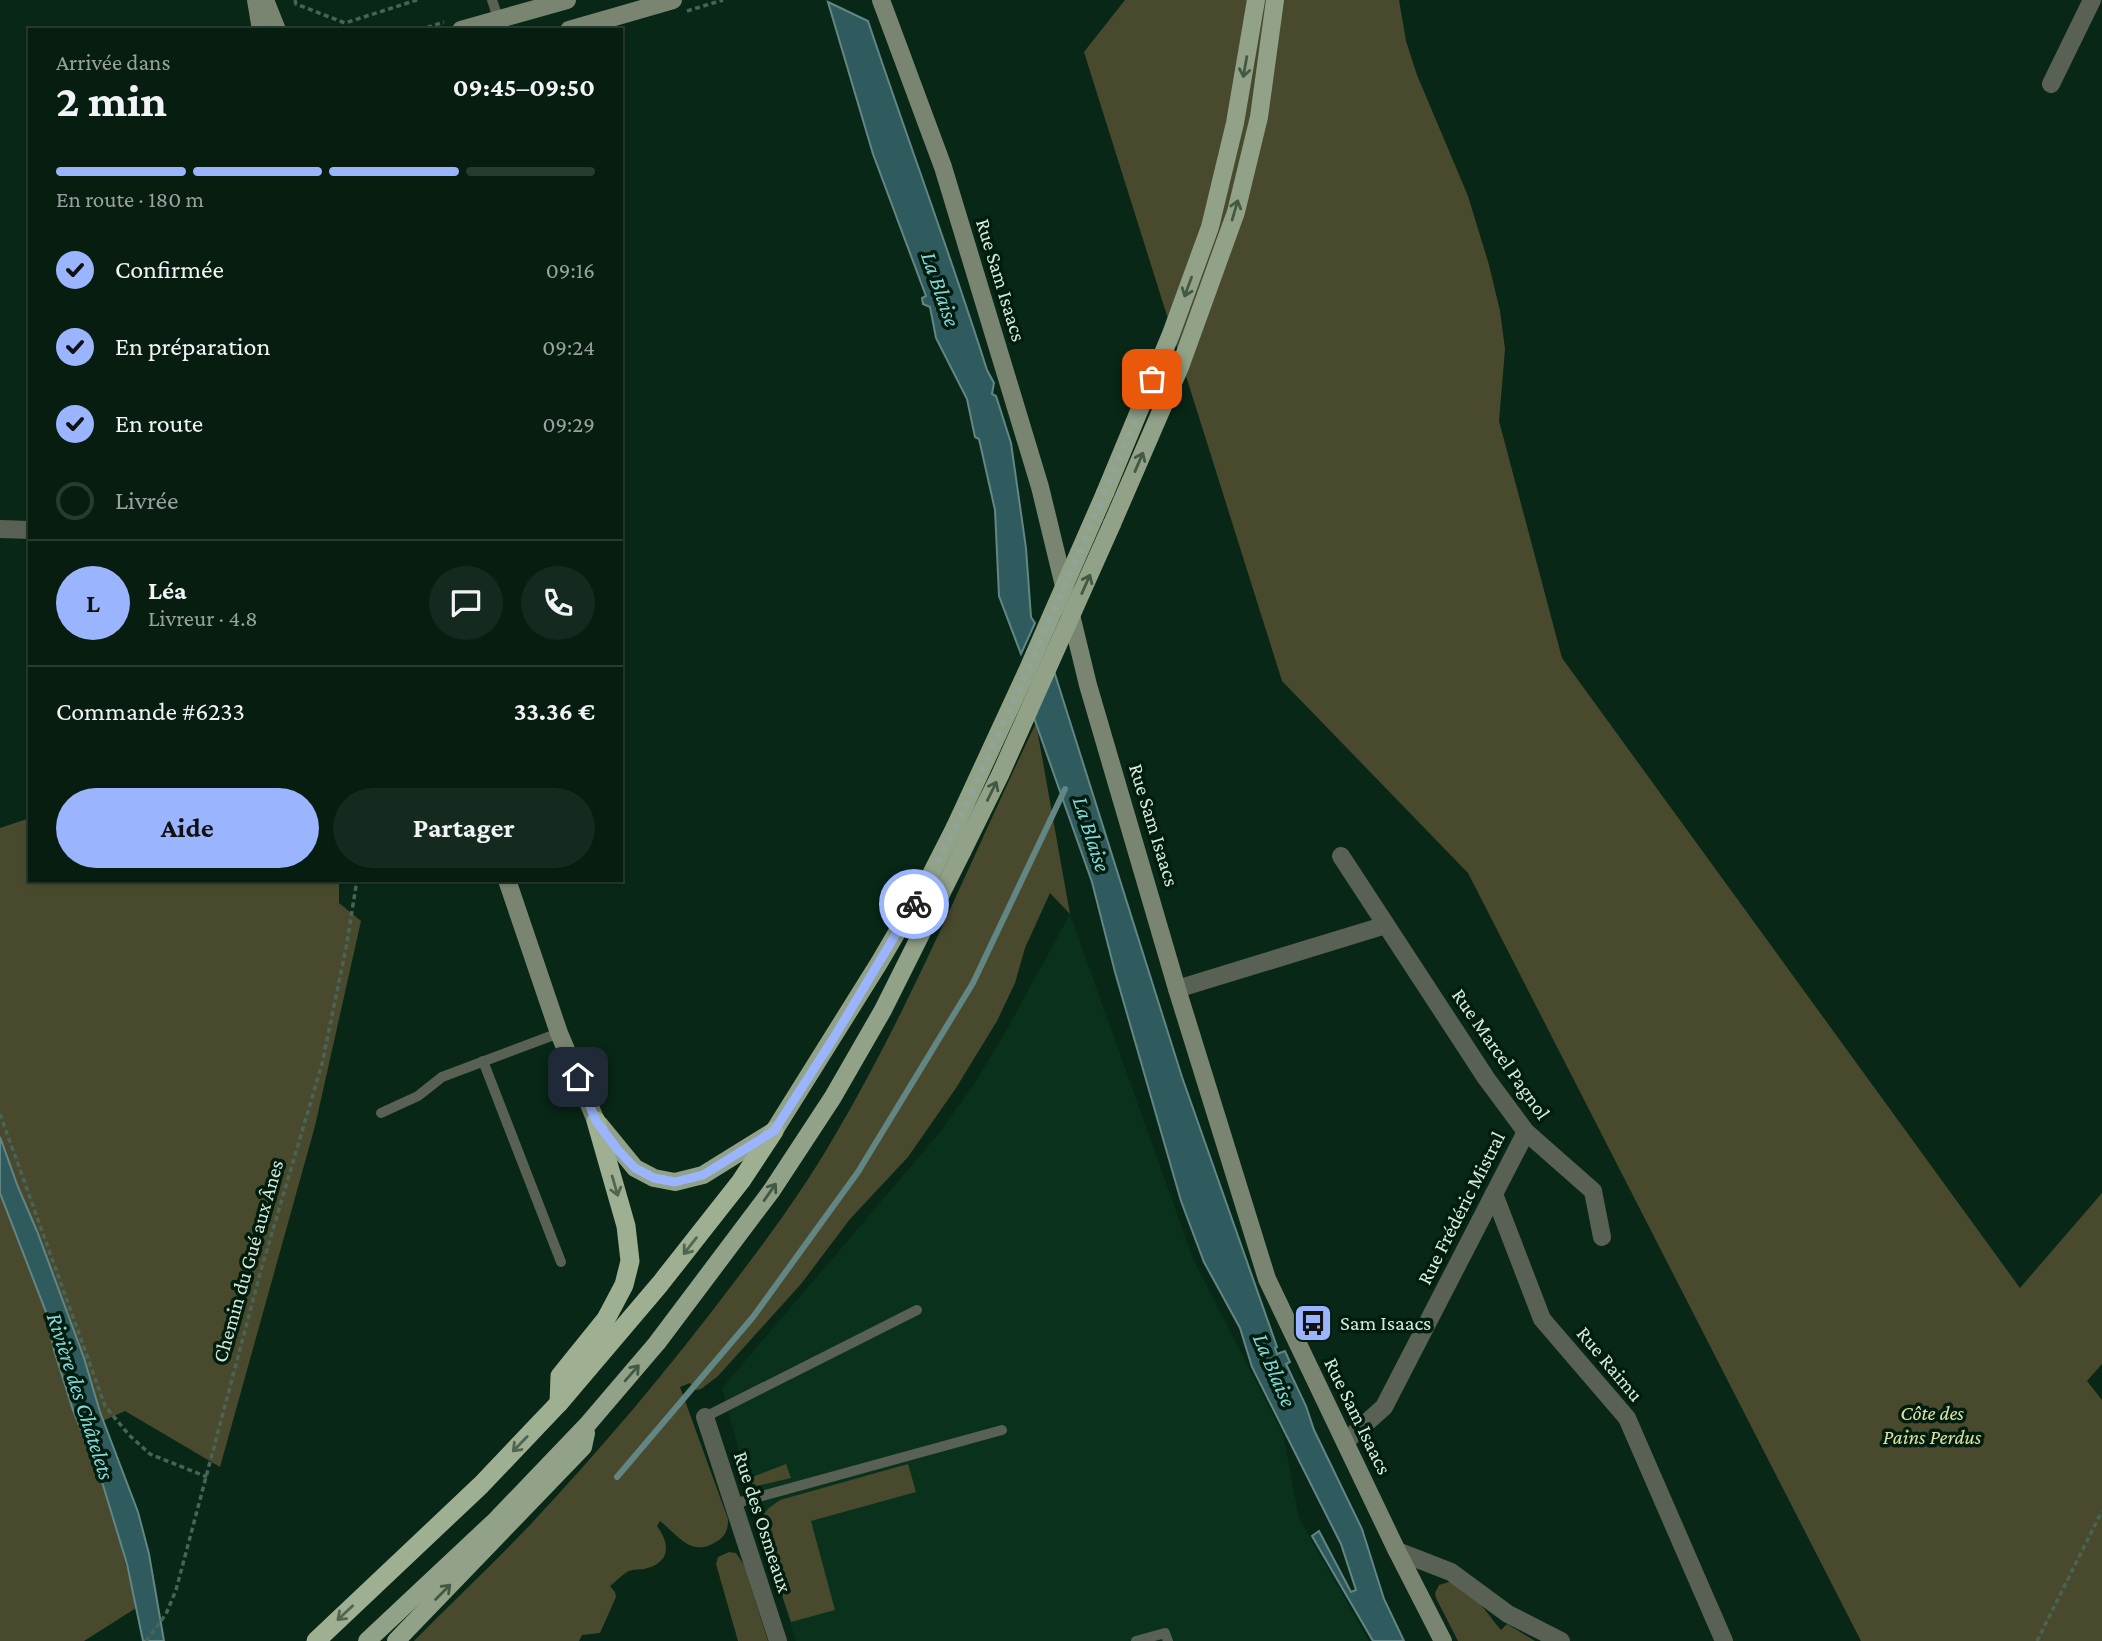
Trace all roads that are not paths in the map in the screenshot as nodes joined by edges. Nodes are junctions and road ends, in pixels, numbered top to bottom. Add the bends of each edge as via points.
1 (256, 0) edge
2 (265, 0) edge
3 (492, 0) edge
4 (567, 0) edge
5 (673, 0) edge
6 (881, 0) edge
7 (1256, 0) edge
8 (1275, 0) edge
9 (2092, 0) edge
10 (500, 25) edge
11 (261, 28) edge
12 (275, 28) edge
13 (477, 28) edge
14 (576, 28) edge
15 (2051, 84) dead end
16 (0, 529) edge
17 (28, 530) edge
18 (1341, 856) dead end
19 (508, 882) edge
20 (1386, 925) junction
21 (1177, 989) junction
22 (559, 1033) junction
23 (483, 1062) junction
24 (381, 1113) dead end
25 (596, 1121) junction
26 (774, 1131) junction
27 (1526, 1132) junction
28 (1494, 1194) junction
29 (1602, 1237) dead end
30 (561, 1262) dead end
31 (917, 1310) dead end
32 (559, 1403) junction
33 (705, 1417) joint
34 (587, 1425) junction
35 (1002, 1430) dead end
36 (1345, 1442) junction
37 (733, 1504) junction
38 (1397, 1550) junction
39 (316, 1641) edge
40 (367, 1641) edge
41 (396, 1641) edge
42 (778, 1641) edge
43 (1136, 1641) edge
44 (1168, 1641) edge
45 (1443, 1641) edge
46 (1561, 1641) edge
47 (1724, 1641) edge

1 - 11 main road
2 - 12 main road
3 - 10 lane
4 - 10 main road
5 - 14 main road
6 - 21 main road, Rue Sam Isaacs via 943,167 1036,474 1088,685
7 -> 26 main road, bridge via 1235,123 1210,227 1105,493 1023,681 930,876
34 -> 8 main road, bridge via 657,1343 772,1190 818,1120 883,1010 1000,775 1180,367 1236,212 1259,117
9 - 15 street
10 - 13 main road
16 - 17 street
18 - 20 street, Rue Marcel Pagnol
19 - 22 main road
20 - 21 street
20 - 27 street, Rue Marcel Pagnol
21 - 36 main road, Rue Sam Isaacs via 1267,1279
22 - 23 lane
22 - 25 main road
23 - 24 lane via 442,1077 418,1096
23 - 30 lane
25 - 26 main road via 635,1168 675,1182 703,1175
25 -> 32 highway via 626,1226 630,1261 606,1320 561,1376
26 -> 32 highway via 660,1284
27 - 28 street, Rue Frédéric Mistral
27 - 29 street, Rue Marcel Pagnol via 1592,1191
28 - 36 street, Rue Frédéric Mistral via 1384,1407
28 - 47 street, Rue Raimu via 1542,1319 1627,1418
31 - 33 lane
32 -> 39 highway via 481,1485
33 - 37 street, Rue des Osmeaux
34 - 40 main road via 496,1520
41 -> 34 main road via 583,1447
35 - 37 lane
36 - 38 main road, Rue Sam Isaacs
37 - 42 street, Rue des Osmeaux
38 - 45 main road, Rue Sam Isaacs
38 - 46 street via 1451,1572 1508,1614
43 - 44 lane via 1165,1633

